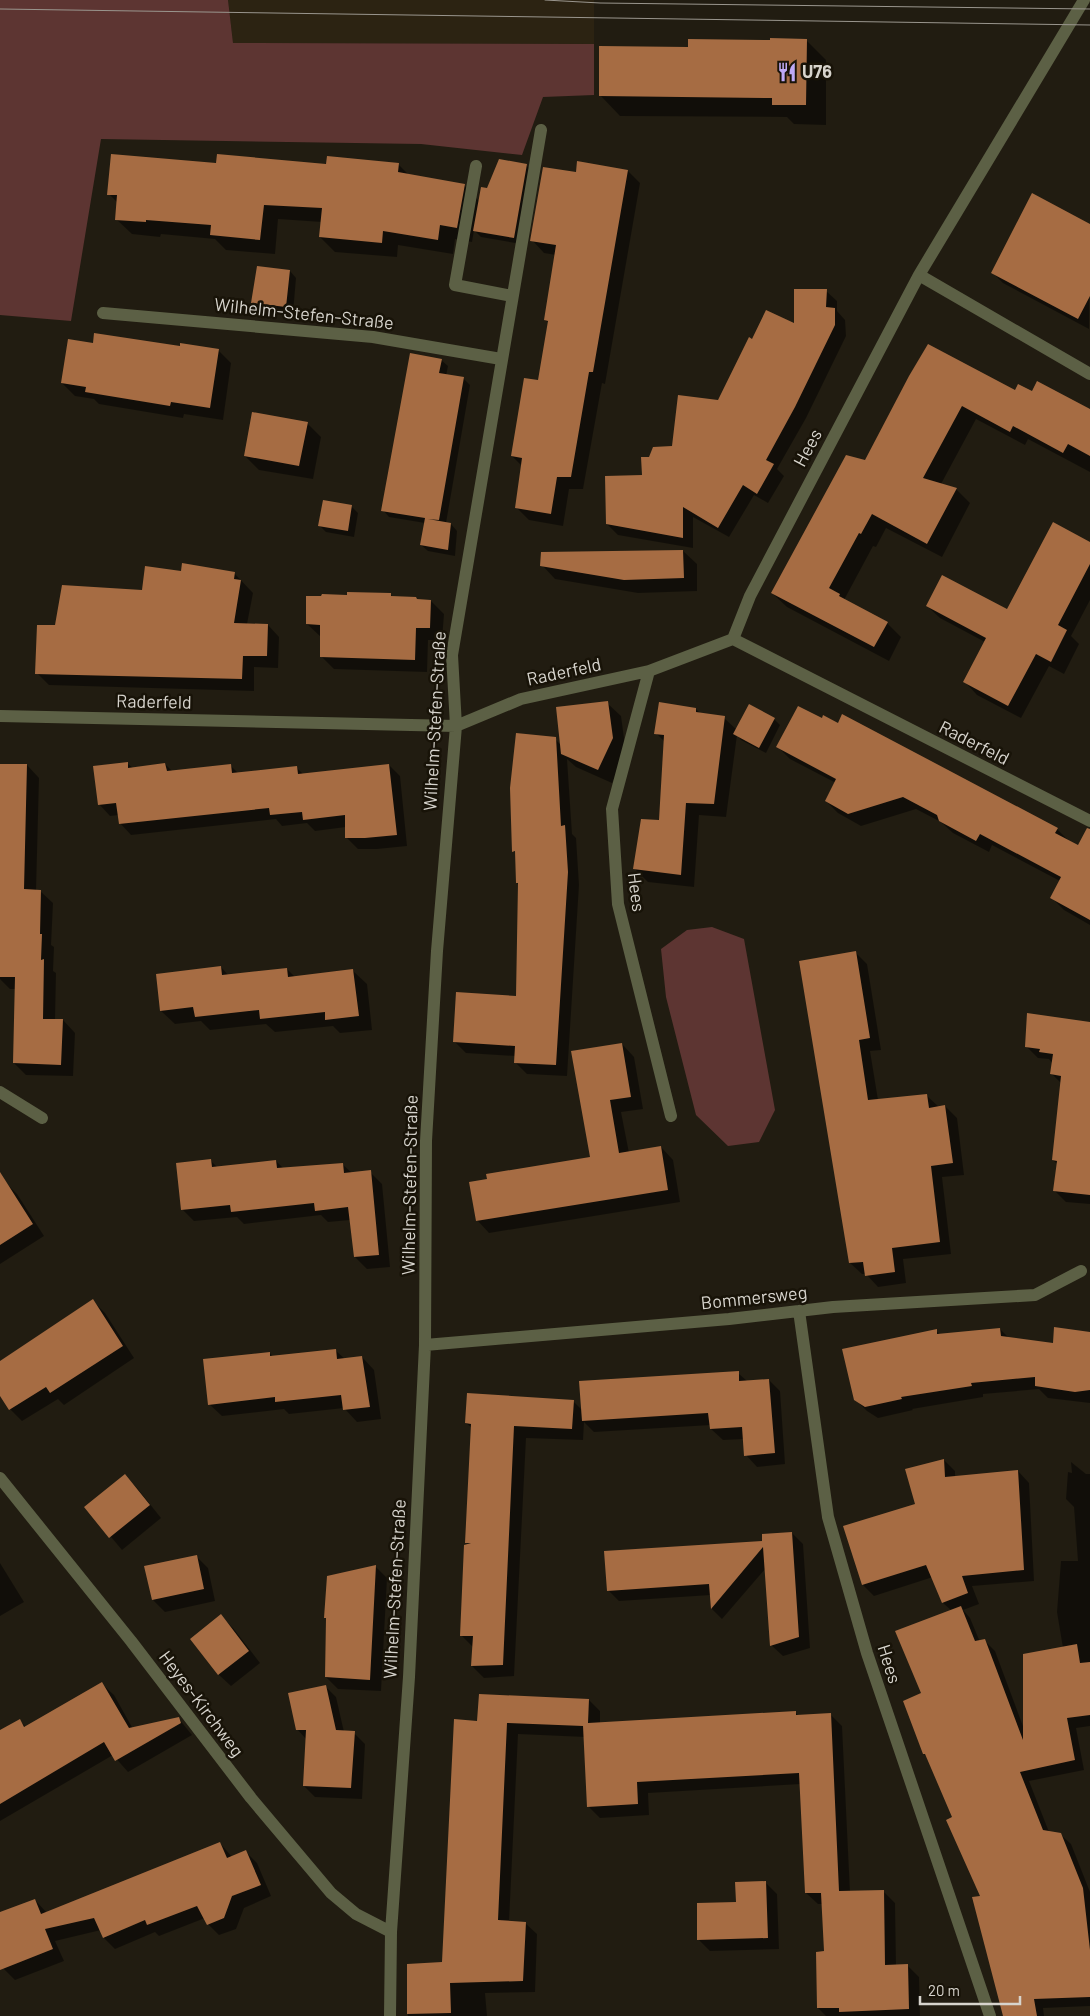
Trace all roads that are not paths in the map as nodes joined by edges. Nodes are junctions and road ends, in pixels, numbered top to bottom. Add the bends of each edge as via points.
1 (1084, 0) edge
2 (541, 130) dead end
3 (476, 166) dead end
4 (919, 275) junction
5 (512, 296) junction
6 (103, 313) dead end
7 (501, 360) junction
8 (1090, 374) edge
9 (734, 639) junction
10 (649, 671) junction
11 (0, 716) edge
12 (456, 726) junction
13 (1090, 822) edge
14 (0, 1092) edge
15 (671, 1116) dead end
16 (42, 1118) dead end
17 (1081, 1271) dead end
18 (799, 1311) junction
19 (425, 1345) junction
20 (0, 1478) edge
21 (391, 1932) junction
22 (390, 2016) edge
23 (990, 2016) edge

1 - 4 street, Hees
2 - 5 street, Wilhelm-Stefen-Straße
3 - 5 street via 455,285
4 - 8 street
4 - 9 street, Hees via 750,596
5 - 7 street, Wilhelm-Stefen-Straße
6 - 7 street, Wilhelm-Stefen-Straße via 373,336
7 - 12 street, Wilhelm-Stefen-Straße via 452,655
9 - 10 street, Raderfeld
9 - 13 street, Raderfeld
10 - 12 street, Raderfeld via 521,700
10 - 15 street, Hees via 612,809 618,904
11 - 12 street, Raderfeld
12 - 19 street, Wilhelm-Stefen-Straße via 437,952 426,1141
14 - 16 street
17 - 18 street, Bommersweg via 1035,1296
18 - 19 street, Bommersweg
18 - 23 street, Hees via 828,1517 867,1653
19 - 21 street, Wilhelm-Stefen-Straße via 409,1677
20 - 21 street, Heyes-Kirchweg via 251,1798 325,1886 356,1914
21 - 22 street, Wilhelm-Stefen-Straße

